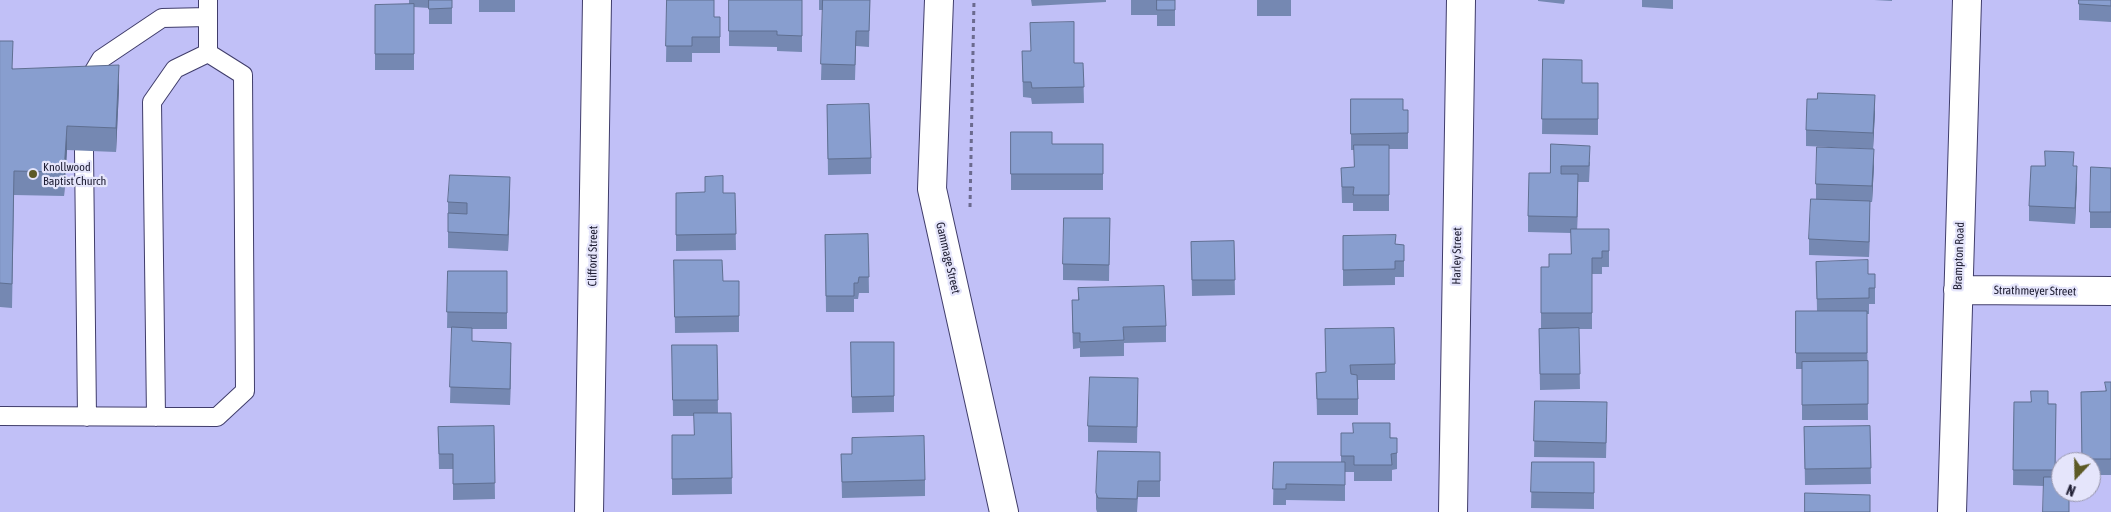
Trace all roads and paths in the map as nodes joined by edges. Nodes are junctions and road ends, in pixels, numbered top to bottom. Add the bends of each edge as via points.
1 (597, 0) edge
2 (939, 0) edge
3 (974, 0) edge
4 (1461, 0) edge
5 (1967, 0) edge
6 (208, 9) edge
7 (208, 53) junction
8 (83, 90) edge
9 (84, 151) dead end
10 (970, 216) dead end
11 (1958, 290) junction
12 (2111, 292) edge
13 (0, 416) edge
14 (87, 417) junction
15 (156, 417) junction
16 (589, 512) edge
17 (1004, 512) edge
18 (1453, 512) edge
19 (1952, 512) edge

1 - 16 street, Clifford Street
2 - 17 street, Gammage Street via 932,189
3 - 10 path
4 - 18 street, Harley Street
5 - 11 street, Brampton Road
6 - 7 lane
6 - 8 lane via 162,18 101,58
7 - 15 lane via 175,69 152,102
7 - 15 lane via 243,75 245,391 217,417
9 - 14 lane
11 - 12 street, Strathmeyer Street
11 - 19 street, Brampton Road
13 - 14 lane
14 - 15 lane

